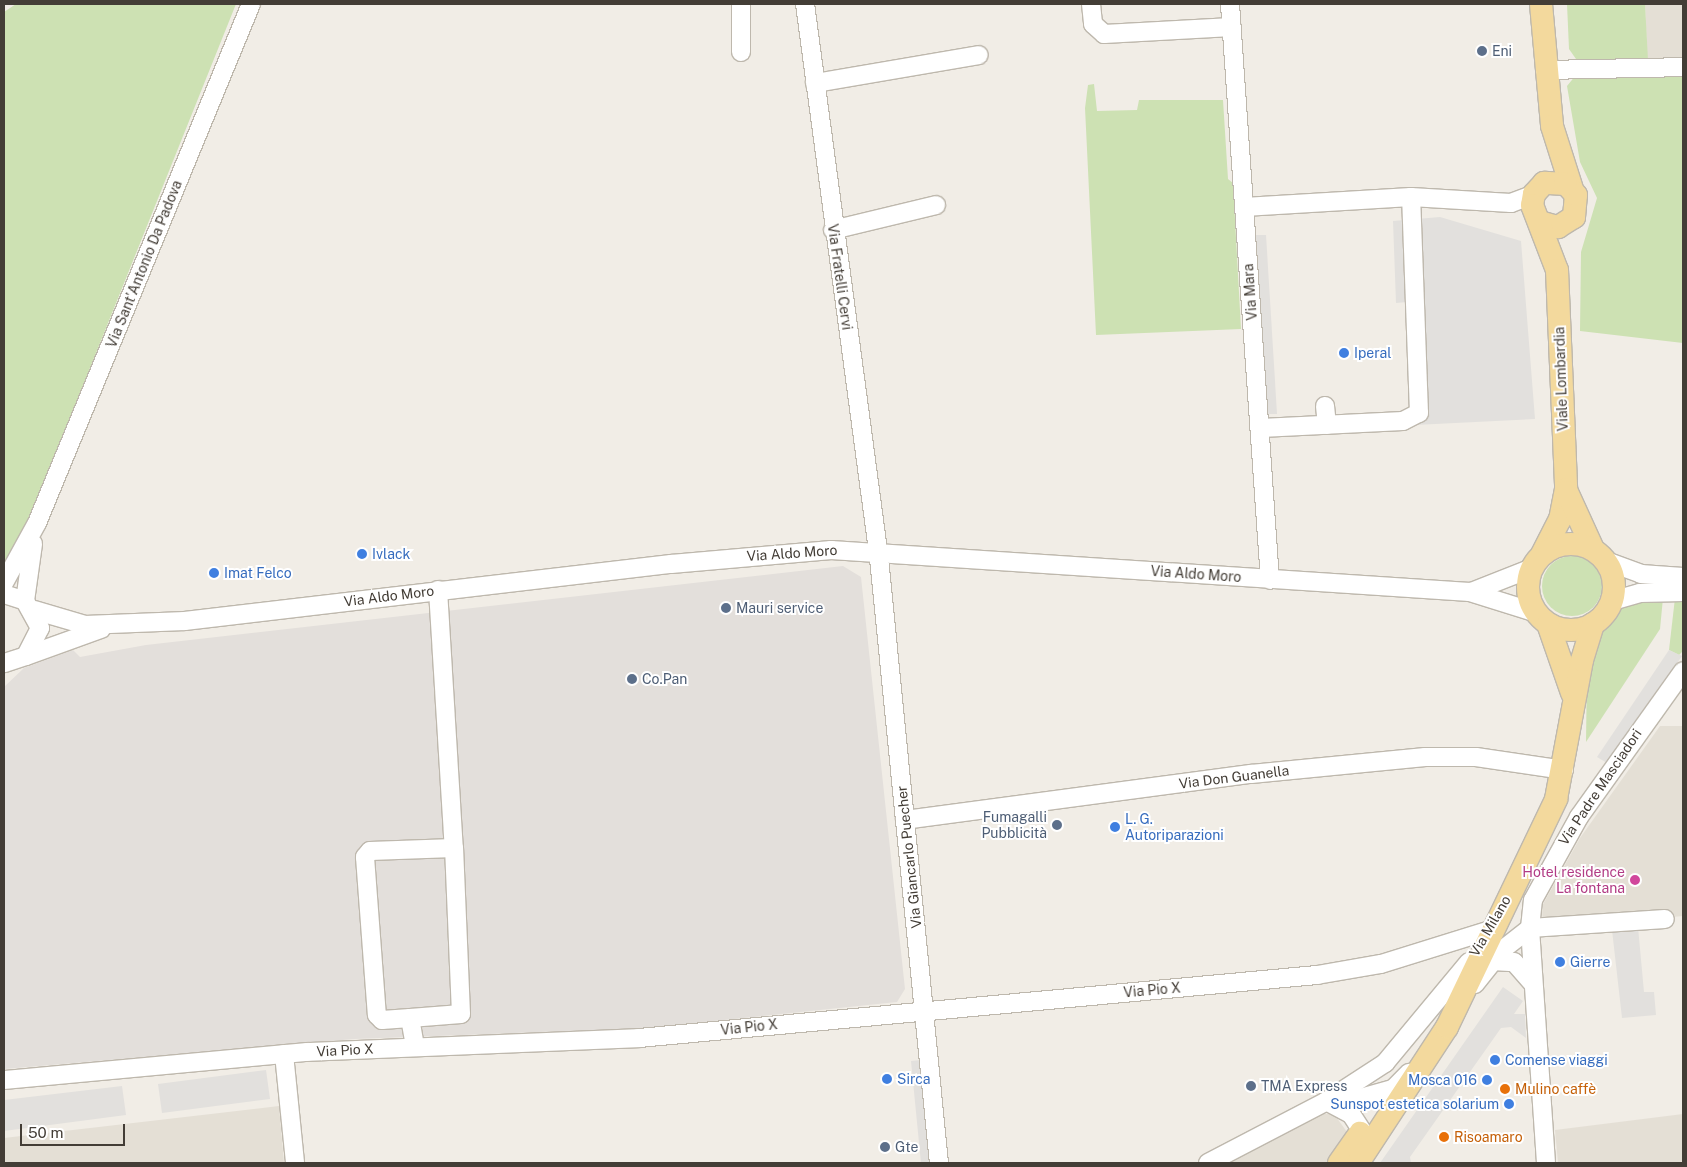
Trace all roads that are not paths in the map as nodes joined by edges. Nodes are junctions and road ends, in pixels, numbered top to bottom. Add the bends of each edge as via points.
1 (251, 4) edge
2 (741, 4) edge
3 (805, 4) edge
4 (1091, 4) edge
5 (1230, 4) edge
6 (1541, 4) edge
7 (1232, 27) junction
8 (741, 52) dead end
9 (979, 55) dead end
10 (1683, 67) edge
11 (1545, 70) junction
12 (815, 83) junction
13 (1552, 126) junction
14 (1539, 189) junction
15 (1572, 189) junction
16 (1411, 198) junction
17 (1496, 204) junction
18 (936, 205) dead end
19 (1244, 207) junction
20 (1538, 219) junction
21 (1569, 223) junction
22 (834, 230) junction
23 (1557, 270) junction
24 (1325, 406) dead end
25 (1327, 424) junction
26 (1261, 428) junction
27 (1566, 489) junction
28 (37, 523) junction
29 (878, 550) junction
30 (1600, 555) junction
31 (1537, 561) junction
32 (1683, 578) edge
33 (1270, 580) junction
34 (4, 582) edge
35 (438, 590) junction
36 (1470, 592) junction
37 (1683, 592) edge
38 (4, 594) edge
39 (1612, 602) junction
40 (30, 605) junction
41 (1542, 618) junction
42 (1593, 624) junction
43 (116, 625) junction
44 (26, 656) junction
45 (4, 663) edge
46 (1683, 671) edge
47 (1574, 706) junction
48 (1564, 770) junction
49 (905, 820) junction
50 (454, 848) junction
51 (1514, 884) junction
52 (1665, 920) dead end
53 (1487, 931) junction
54 (1530, 935) junction
55 (1492, 961) junction
56 (1469, 962) junction
57 (1533, 984) junction
58 (1460, 1004) junction
59 (925, 1011) junction
60 (410, 1018) junction
61 (1447, 1027) junction
62 (415, 1047) junction
63 (284, 1054) junction
64 (4, 1080) edge
65 (1389, 1091) junction
66 (1330, 1103) junction
67 (1362, 1131) junction
68 (295, 1163) edge
69 (939, 1163) edge
70 (1208, 1163) edge
71 (1339, 1163) edge
72 (1358, 1163) edge
73 (1546, 1163) edge

1 - 28 street, Via Sant'Antonio Da Padova
2 - 8 street
3 - 12 street, Via Fratelli Cervi
4 - 7 street via 1093,24 1104,34
5 - 7 street, Via Mara
6 - 11 main road
7 - 19 street, Via Mara
9 - 12 street
10 - 11 street
11 - 13 main road
12 - 22 street, Via Fratelli Cervi
13 - 14 main road via 1551,159
13 - 15 main road
14 - 15 main road via 1559,181
14 - 17 street via 1511,203
14 - 20 main road
15 - 21 main road via 1577,210
16 - 17 street
16 - 19 street
16 - 25 street via 1422,403 1411,419
17 - 20 street
18 - 22 street
19 - 26 street, Via Mara
20 - 21 main road via 1558,227
20 - 23 main road
21 - 23 main road
22 - 29 street, Via Fratelli Cervi
23 - 27 main road, Viale Lombardia
24 - 25 street
25 - 26 street
26 - 33 street, Via Mara
27 - 30 main road, Viale Lombardia via 1576,521
27 - 31 main road, Viale Lombardia via 1560,519
28 - 34 street, Via Sant'Antonio Da Padova
28 - 40 street, Via Sant'Antonio Da Padova
29 - 33 street, Via Aldo Moro
29 - 35 street, Via Aldo Moro via 794,552
29 - 49 street, Via Giancarlo Puecher
30 - 31 main road via 1567,543
30 - 32 street via 1641,574
30 - 39 main road via 1615,588
31 - 36 street, Via Aldo Moro
31 - 41 main road via 1528,591
33 - 36 street, Via Aldo Moro
35 - 43 street, Via Aldo Moro via 185,621
35 - 50 street
36 - 41 street, Via Aldo Moro
37 - 39 street via 1640,593
38 - 40 street, Via Aldo Moro
39 - 42 main road
40 - 43 street, Via Aldo Moro via 79,624
40 - 44 street, Via Sant'Antonio Da Padova via 39,636
41 - 42 main road via 1571,630
41 - 47 main road via 1565,664
42 - 47 main road
43 - 44 street, Via Aldo Moro
44 - 45 street, Via Aldo Moro
46 - 54 street, Via Padre Masciadori via 1638,730 1551,861 1533,900
47 - 48 main road
48 - 49 street, Via Don Guanella via 1461,756 1251,774
48 - 51 main road via 1556,799
49 - 59 street, Via Giancarlo Puecher
50 - 60 street via 461,1014
50 - 60 street via 370,851 365,857 377,1015 382,1020
51 - 53 main road, Via Milano
51 - 58 main road, Via Milano
52 - 54 street
53 - 56 main road, Via Milano
53 - 59 street, Via Pio X via 1336,973
54 - 55 street
54 - 57 street, Via Padre Masciadori
55 - 57 street via 1517,964
55 - 58 street
56 - 65 main road, Via Milano
56 - 66 street via 1396,1053
57 - 73 street, Via Padre Masciadori
58 - 61 main road, Via Milano
59 - 62 street, Via Pio X via 639,1038
59 - 69 street, Via Giancarlo Puecher
60 - 62 street
61 - 65 street via 1403,1081
61 - 72 main road, Via Milano
62 - 63 street, Via Pio X
63 - 64 street, Via Pio X
63 - 68 street
65 - 66 street
65 - 67 main road, Via Milano
66 - 67 street via 1351,1114
66 - 70 street
67 - 71 main road, Via Milano

